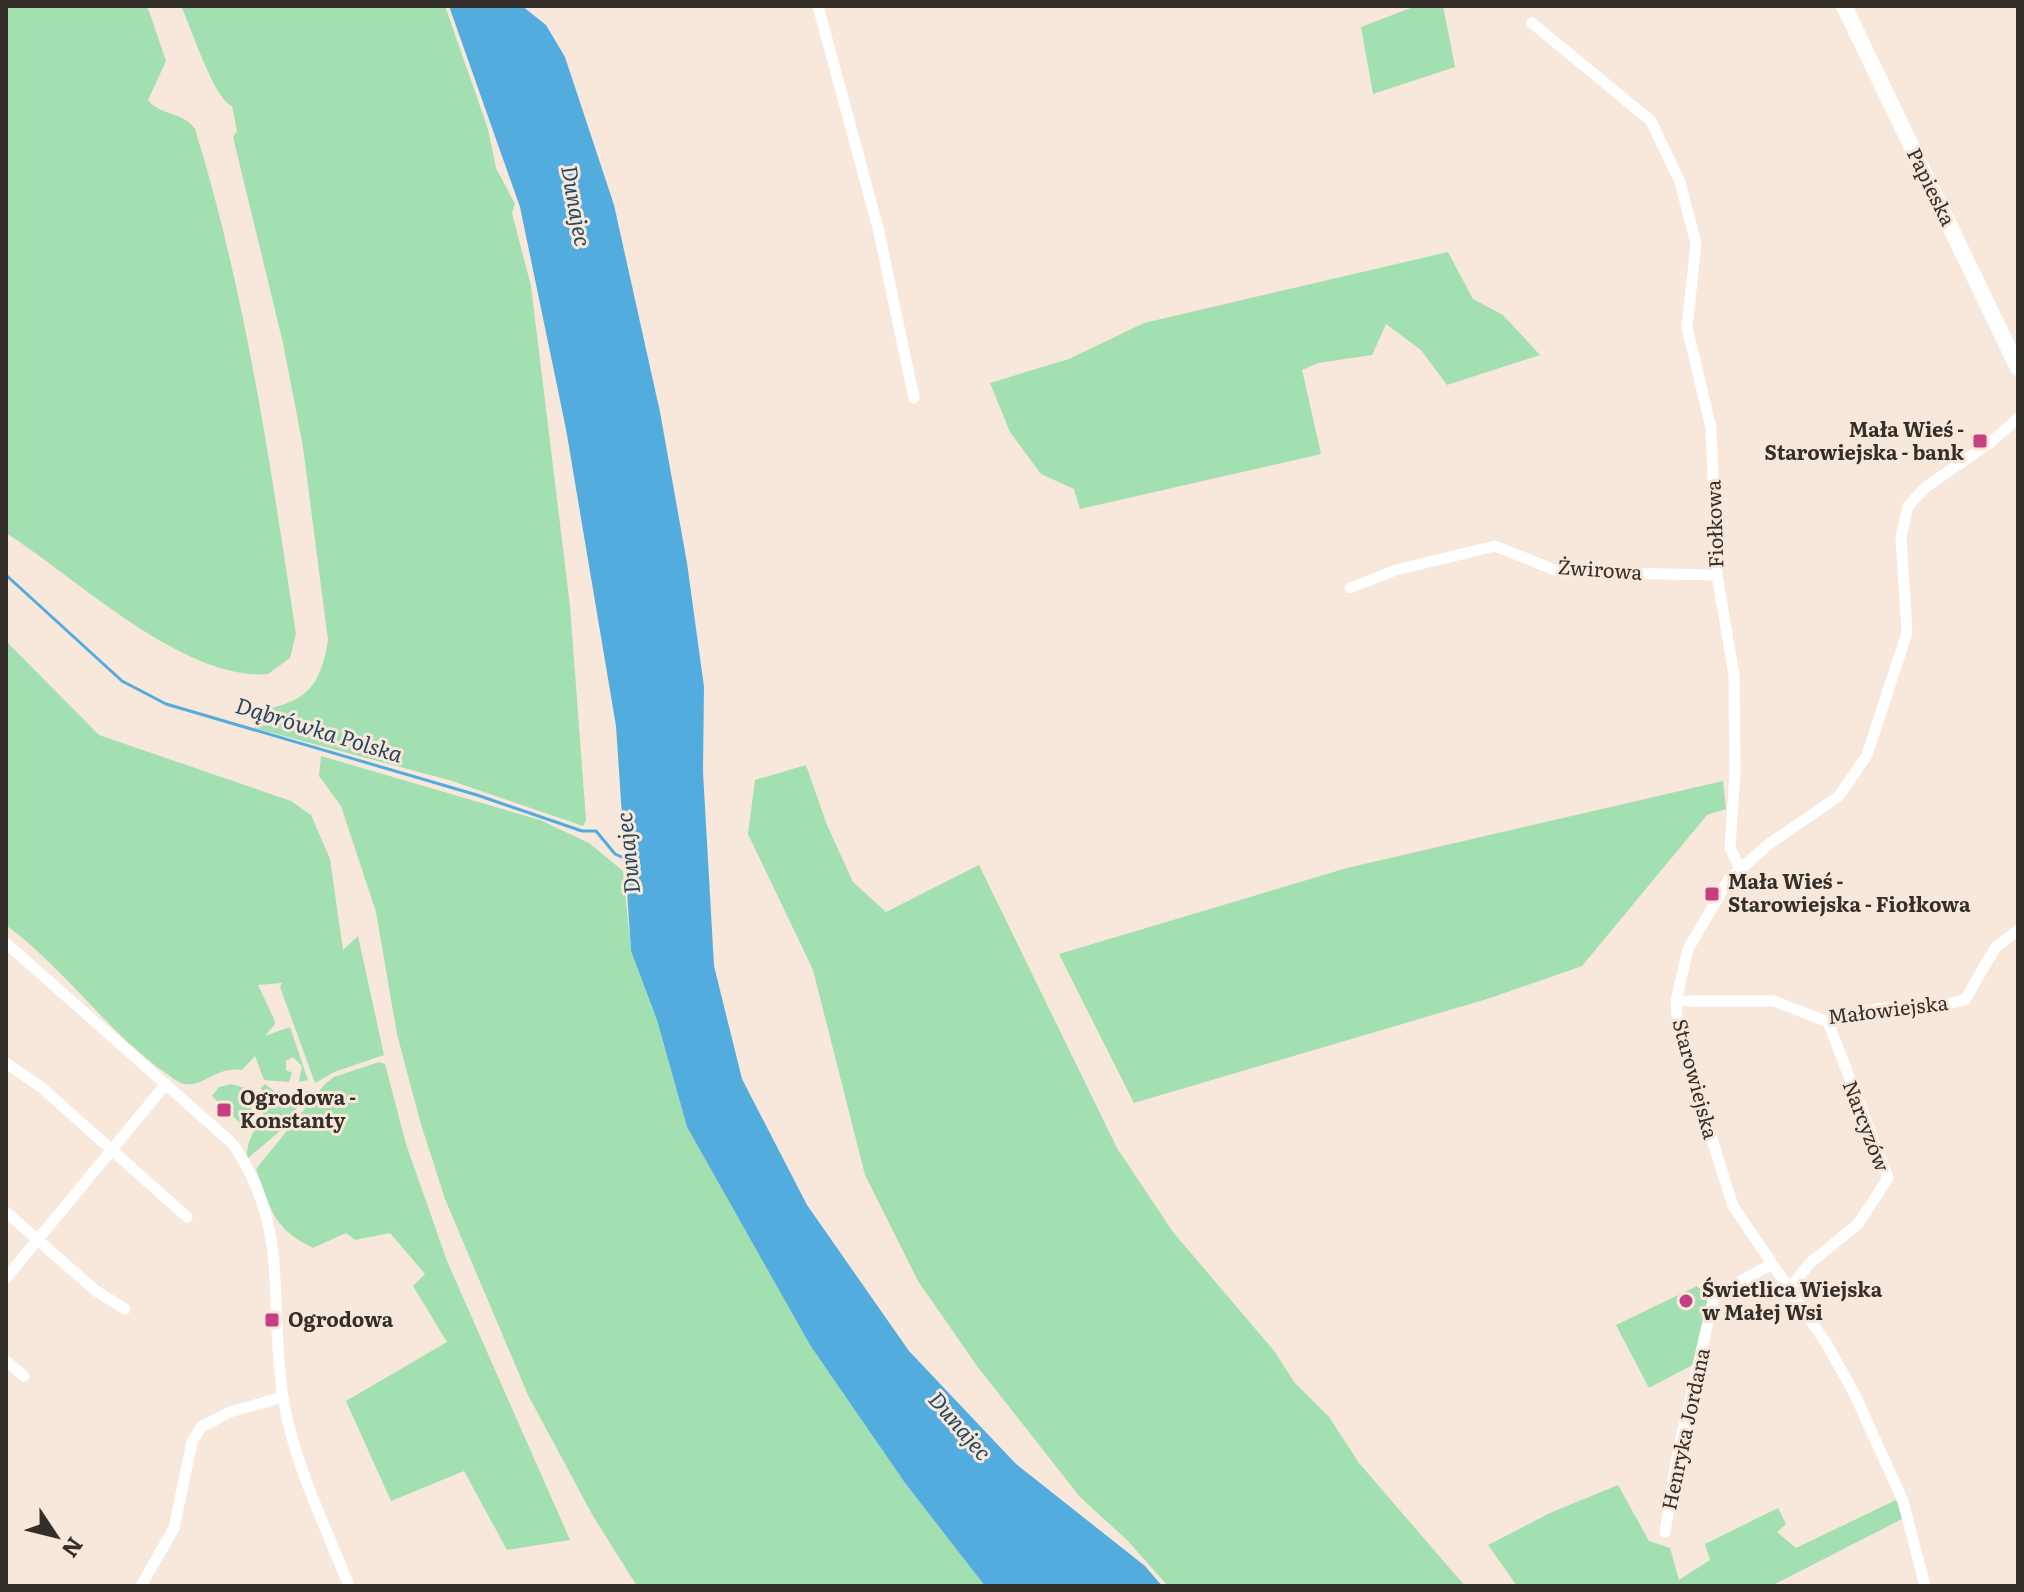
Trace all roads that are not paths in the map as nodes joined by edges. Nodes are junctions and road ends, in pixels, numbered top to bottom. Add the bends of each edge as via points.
1 (818, 6) edge
2 (1844, 6) edge
3 (1532, 23) dead end
4 (2018, 368) edge
5 (914, 398) dead end
6 (2018, 418) edge
7 (1717, 575) junction
8 (1350, 588) dead end
9 (1740, 869) junction
10 (2018, 930) edge
11 (6, 943) edge
12 (1676, 1001) junction
13 (1828, 1022) junction
14 (6, 1063) edge
15 (166, 1084) junction
16 (110, 1151) junction
17 (6, 1212) edge
18 (187, 1217) dead end
19 (37, 1239) junction
20 (1770, 1265) junction
21 (6, 1278) edge
22 (1789, 1289) junction
23 (125, 1309) dead end
24 (6, 1361) edge
25 (24, 1376) dead end
26 (283, 1397) junction
27 (1665, 1532) dead end
28 (141, 1586) edge
29 (349, 1586) edge
30 (1925, 1586) edge

1 - 5 street via 878,228
2 - 4 street, Papieska
3 - 7 street, Fiołkowa via 1651,121 1680,182 1696,244 1687,327 1711,428
6 - 9 street, Starowiejska via 1908,506 1901,537 1908,615 1904,653 1875,737 1854,778 1827,807
7 - 8 street, Żwirowa via 1560,572 1495,546 1396,570
7 - 9 street, Fiołkowa via 1734,675 1730,848
9 - 12 street, Starowiejska via 1697,929 1682,965
10 - 13 street, Małowiejska via 1995,948 1965,1000 1924,1009 1881,1008
11 - 15 street
12 - 13 street, Małowiejska via 1774,1001
12 - 20 street, Starowiejska via 1678,1031 1720,1174 1733,1206
13 - 22 street, Narcyzów via 1888,1178 1858,1224 1810,1263
14 - 16 street via 41,1087
15 - 16 street
15 - 26 street via 233,1144 263,1199 271,1227
16 - 18 street
16 - 19 street
17 - 19 street
19 - 21 street
19 - 23 street
20 - 22 street, Starowiejska
20 - 27 street, Henryka Jordana via 1714,1296
22 - 30 street, Starowiejska via 1828,1346 1892,1474
24 - 25 street
26 - 28 street via 230,1412 201,1427 192,1442 174,1528
26 - 29 street via 296,1451

